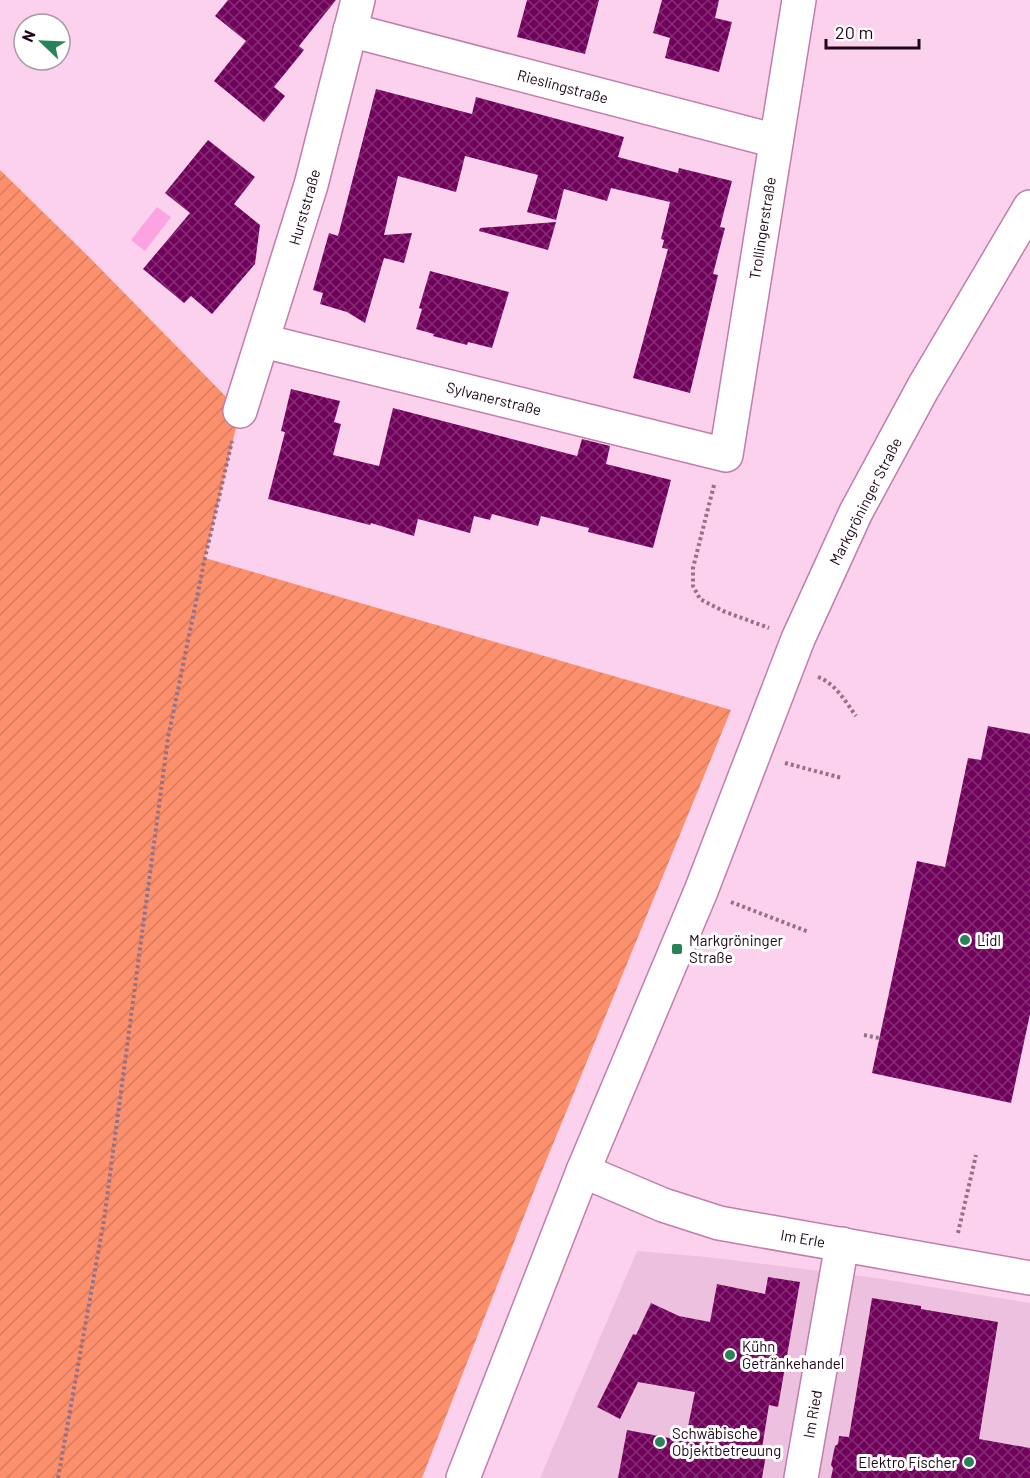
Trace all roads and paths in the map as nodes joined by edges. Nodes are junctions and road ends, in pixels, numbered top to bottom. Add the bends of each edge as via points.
1 (800, 0) edge
2 (354, 15) edge
3 (776, 141) junction
4 (1030, 207) edge
5 (263, 340) junction
6 (240, 411) joint
7 (726, 455) junction
8 (792, 652) junction
9 (856, 716) dead end
10 (752, 754) junction
11 (842, 778) dead end
12 (701, 891) junction
13 (809, 932) dead end
14 (864, 1035) dead end
15 (879, 1038) dead end
16 (976, 1155) dead end
17 (583, 1172) junction
18 (842, 1244) junction
19 (950, 1265) junction
20 (1030, 1278) edge
21 (58, 1478) edge
22 (463, 1478) edge
23 (801, 1478) edge

1 - 3 street, Trollingerstraße
2 - 3 street, Rieslingstraße
2 - 5 street, Hurststraße via 311,185
3 - 7 street, Trollingerstraße
4 - 8 street, Markgröninger Straße via 861,502
5 - 6 street, Hurststraße
5 - 7 street, Sylvanerstraße
6 - 21 path via 168,738 104,1220
7 - 8 path via 711,491 693,568 693,586 700,599
8 - 9 path via 838,691
8 - 10 street, Markgröninger Straße
10 - 11 path
10 - 12 street, Markgröninger Straße
12 - 13 path
12 - 17 street, Markgröninger Straße
14 - 15 path
16 - 19 path
17 - 18 street, Im Erle via 719,1223
17 - 22 street, Markgröninger Straße
18 - 19 street, Im Erle
18 - 23 street, Im Ried
19 - 20 street, Im Erle

